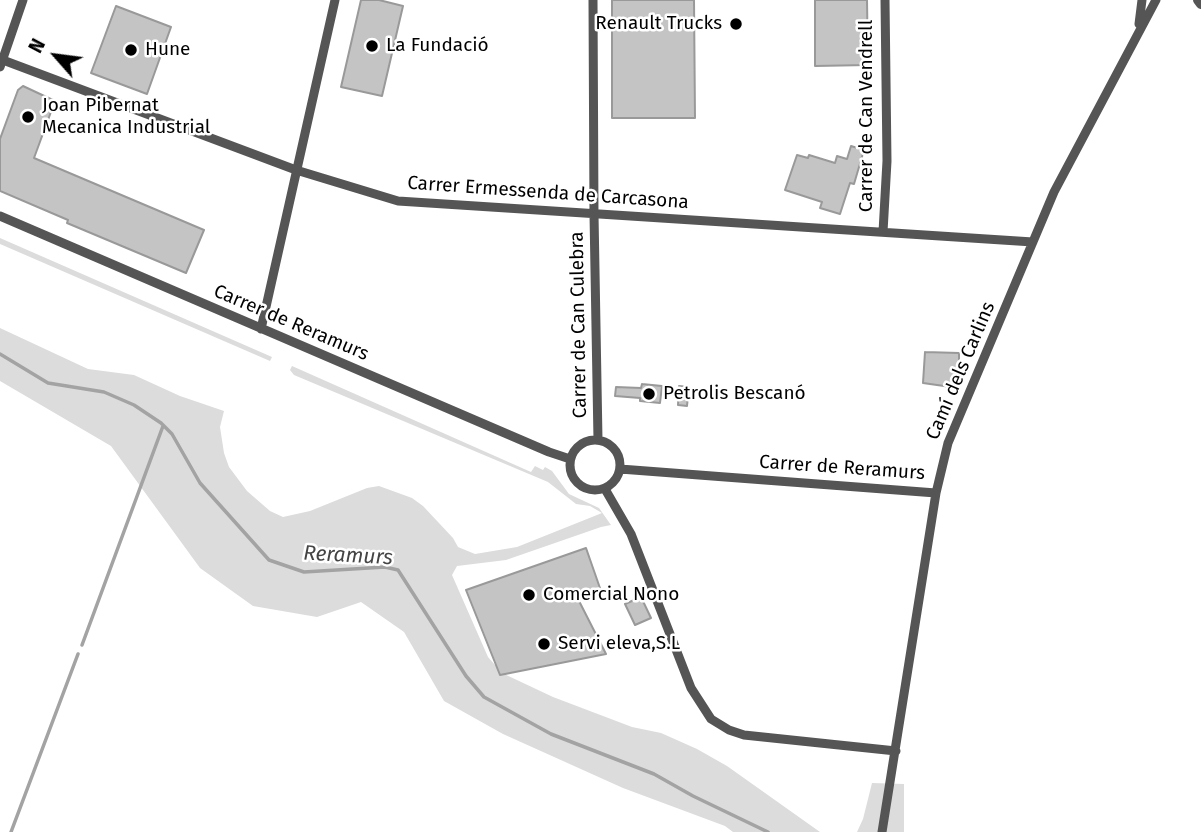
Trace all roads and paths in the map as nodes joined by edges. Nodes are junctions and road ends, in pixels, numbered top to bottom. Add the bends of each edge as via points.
1 (23, 0) edge
2 (335, 0) edge
3 (593, 0) edge
4 (885, 0) edge
5 (1142, 0) edge
6 (1156, 0) edge
7 (1198, 0) edge
8 (1201, 4) edge
9 (1137, 32) junction
10 (1, 62) edge
11 (296, 170) junction
12 (594, 214) junction
13 (0, 215) edge
14 (883, 232) junction
15 (1033, 242) junction
16 (261, 329) junction
17 (598, 440) junction
18 (570, 459) junction
19 (620, 469) junction
20 (605, 489) junction
21 (936, 493) junction
22 (896, 751) junction
23 (882, 830) edge

1 - 10 street
2 - 11 street
3 - 12 street, Carrer de Can Culebra
4 - 14 street, Carrer de Can Vendrell
5 - 9 street
6 - 9 street, Camí dels Carlins
7 - 8 street
9 - 15 street, Camí dels Carlins
10 - 11 street, Carrer Ermessenda de Carcasona
11 - 12 street, Carrer Ermessenda de Carcasona via 398,201
11 - 16 street
12 - 14 street, Carrer Ermessenda de Carcasona
12 - 17 street, Carrer de Can Culebra
13 - 16 street, Carrer de Reramurs
14 - 15 street, Carrer Ermessenda de Carcasona
15 - 21 street, Camí dels Carlins via 947,443
16 - 18 street, Carrer de Reramurs
17 - 18 street via 579,445
17 - 19 street via 613,447
18 - 20 street via 574,480 586,490
19 - 20 street via 615,482
19 - 21 street, Carrer de Reramurs
20 - 22 street via 631,534 691,688 711,719 744,734
21 - 22 street, Camí dels Carlins
22 - 23 street, Camí dels Carlins

